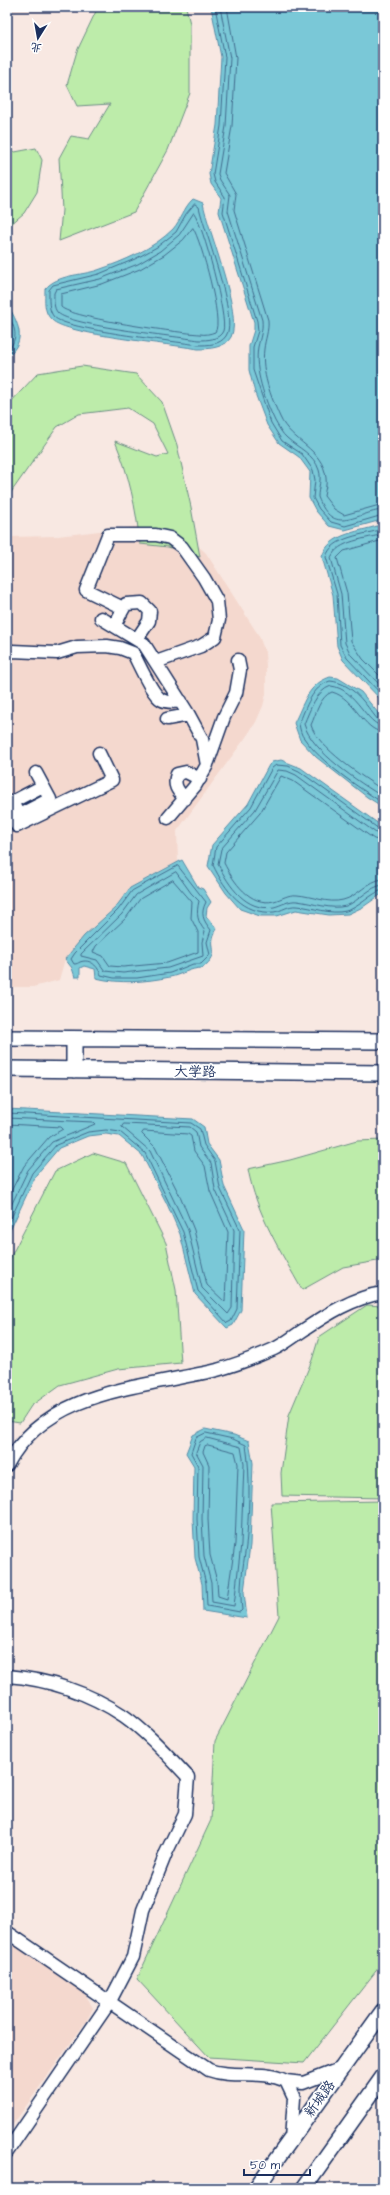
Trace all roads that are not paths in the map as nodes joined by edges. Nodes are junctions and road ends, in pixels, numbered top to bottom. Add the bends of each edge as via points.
1 (123, 608) junction
2 (101, 618) dead end
3 (114, 626) junction
4 (137, 640) junction
5 (7, 653) edge
6 (238, 660) dead end
7 (156, 662) junction
8 (181, 701) junction
9 (190, 715) junction
10 (168, 719) dead end
11 (99, 753) dead end
12 (207, 765) junction
13 (36, 773) dead end
14 (200, 779) junction
15 (184, 799) junction
16 (9, 808) edge
17 (168, 818) dead end
18 (7, 1038) edge
19 (74, 1039) junction
20 (383, 1042) edge
21 (7, 1069) edge
22 (74, 1070) junction
23 (383, 1073) edge
24 (383, 1293) edge
25 (7, 1465) edge
26 (7, 1676) edge
27 (7, 1932) edge
28 (109, 2002) junction
29 (383, 2011) edge
30 (342, 2068) junction
31 (383, 2077) edge
32 (286, 2081) junction
33 (291, 2139) junction
34 (7, 2152) edge
35 (256, 2188) edge
36 (304, 2188) edge

1 - 3 street
1 - 4 street via 126,604 142,603 150,611 149,622
1 - 7 street via 86,590 108,535 156,535 170,538 182,547 217,601 219,620 215,637 201,646
2 - 3 street
3 - 4 street
4 - 7 street via 144,644
5 - 8 street via 57,653 77,647 120,648 133,653 161,700 172,703
6 - 12 street via 240,670 236,693 224,717
7 - 8 street
8 - 9 street
9 - 10 street
9 - 12 street via 202,739
11 - 16 street via 112,780 16,826
12 - 14 street
13 - 16 street via 50,799 19,815
14 - 15 street
14 - 15 street via 186,772 177,774 174,782
15 - 17 street
18 - 19 main road
19 - 20 main road
19 - 22 main road
21 - 22 main road, 大学路
22 - 23 main road, 大学路
24 - 25 street via 367,1295 318,1321 275,1349 225,1367 81,1400 42,1422 24,1439
26 - 28 street via 24,1677 73,1690 124,1717 188,1777 185,1814 143,1910 133,1957
27 - 28 street
28 - 32 street via 209,2070 232,2075 273,2074
28 - 34 street
29 - 30 main road, 新城路
30 - 32 street via 303,2083
30 - 33 main road, 新城路
31 - 36 main road
32 - 33 street via 294,2098
33 - 35 main road, 新城路

